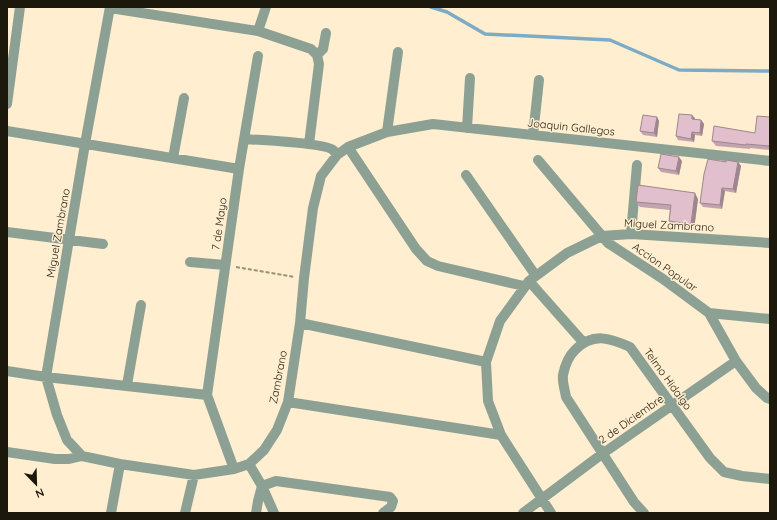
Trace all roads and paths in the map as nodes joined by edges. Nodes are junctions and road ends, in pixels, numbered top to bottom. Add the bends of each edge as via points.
1 (20, 7) edge
2 (266, 7) edge
3 (110, 8) edge
4 (258, 32) junction
5 (326, 33) dead end
6 (398, 52) dead end
7 (317, 55) junction
8 (258, 56) dead end
9 (470, 78) dead end
10 (538, 80) dead end
11 (184, 98) dead end
12 (7, 104) edge
13 (467, 128) junction
14 (7, 131) edge
15 (386, 132) junction
16 (533, 135) junction
17 (371, 137) joint
18 (244, 139) junction
19 (85, 144) junction
20 (310, 144) junction
21 (348, 147) junction
22 (336, 155) junction
23 (173, 158) junction
24 (538, 160) dead end
25 (770, 161) edge
26 (637, 165) dead end
27 (239, 169) junction
28 (466, 175) dead end
29 (7, 232) edge
30 (631, 234) junction
31 (602, 236) junction
32 (69, 240) junction
33 (770, 243) edge
34 (103, 244) dead end
35 (190, 262) dead end
36 (225, 265) junction
37 (304, 278) junction
38 (530, 281) junction
39 (141, 305) dead end
40 (709, 313) junction
41 (770, 319) edge
42 (300, 323) junction
43 (583, 342) junction
44 (736, 361) junction
45 (486, 362) junction
46 (7, 371) edge
47 (46, 377) junction
48 (127, 385) junction
49 (207, 395) junction
50 (770, 399) edge
51 (288, 402) junction
52 (672, 405) junction
53 (501, 435) junction
54 (7, 452) edge
55 (602, 454) junction
56 (82, 456) junction
57 (120, 464) junction
58 (249, 464) junction
59 (234, 469) junction
60 (194, 475) junction
61 (770, 479) edge
62 (262, 486) junction
63 (542, 499) junction
64 (111, 513) edge
65 (185, 513) edge
66 (256, 513) edge
67 (274, 513) edge
68 (383, 513) edge
69 (523, 513) edge
70 (551, 513) edge
71 (644, 513) edge

1 - 12 street
2 - 4 street
3 - 4 street
3 - 19 street, Miguel Zambrano
4 - 7 street via 312,49
5 - 7 street via 323,49
6 - 15 street
7 - 20 street via 319,64
8 - 18 street, 7 de Mayo
9 - 13 street
10 - 16 street
11 - 23 street
13 - 15 street, Joaquin Gallegos via 432,124
13 - 16 street, Joaquin Gallegos
14 - 19 street
15 - 17 street, Joaquin Gallegos
16 - 25 street, Joaquin Gallegos
17 - 21 street, Zambrano
18 - 20 street
18 - 27 street, 7 de Mayo
19 - 23 street
19 - 32 street, Miguel Zambrano
20 - 22 street via 333,150
21 - 22 street, Zambrano
21 - 38 street via 426,261 438,266
22 - 37 street, Zambrano via 321,176 313,208
23 - 27 street
24 - 31 street, Accion Popular
26 - 30 street
27 - 36 street, 7 de Mayo
28 - 38 street
29 - 32 street
30 - 31 street, Miguel Zambrano
30 - 33 street, Miguel Zambrano
31 - 38 street, Miguel Zambrano via 567,253
31 - 40 street, Accion Popular via 608,243
32 - 34 street
32 - 47 street, Miguel Zambrano
35 - 36 street
36 - 37 path
36 - 49 street, 7 de Mayo
37 - 42 street, Zambrano
38 - 43 street
38 - 45 street, Miguel Zambrano via 500,320
39 - 48 street
40 - 41 street
40 - 44 street, Accion Popular
42 - 45 street
42 - 51 street, Zambrano
43 - 52 street, Telmo Hidalgo via 599,338 615,340 630,347
43 - 55 street via 568,358 563,376 566,397
44 - 50 street, Accion Popular via 756,388
44 - 52 street, 2 de Diciembre
45 - 53 street, Miguel Zambrano via 488,400
46 - 47 street
47 - 48 street
47 - 56 street, Miguel Zambrano via 67,440
48 - 49 street
49 - 59 street
51 - 53 street
51 - 58 street, Zambrano via 277,430 264,450
52 - 55 street, 2 de Diciembre
52 - 61 street, Telmo Hidalgo via 710,458 724,472
53 - 63 street, Miguel Zambrano
54 - 56 street, Zambrano via 56,459
55 - 63 street, 2 de Diciembre
55 - 71 street
56 - 57 street, Zambrano
57 - 60 street, Zambrano
57 - 64 street
58 - 59 street, Zambrano
58 - 62 street
59 - 60 street, Zambrano
60 - 65 street
62 - 66 street
62 - 67 street
62 - 68 street via 276,481 390,497 393,501 391,507
63 - 69 street, 2 de Diciembre
63 - 70 street, Miguel Zambrano

